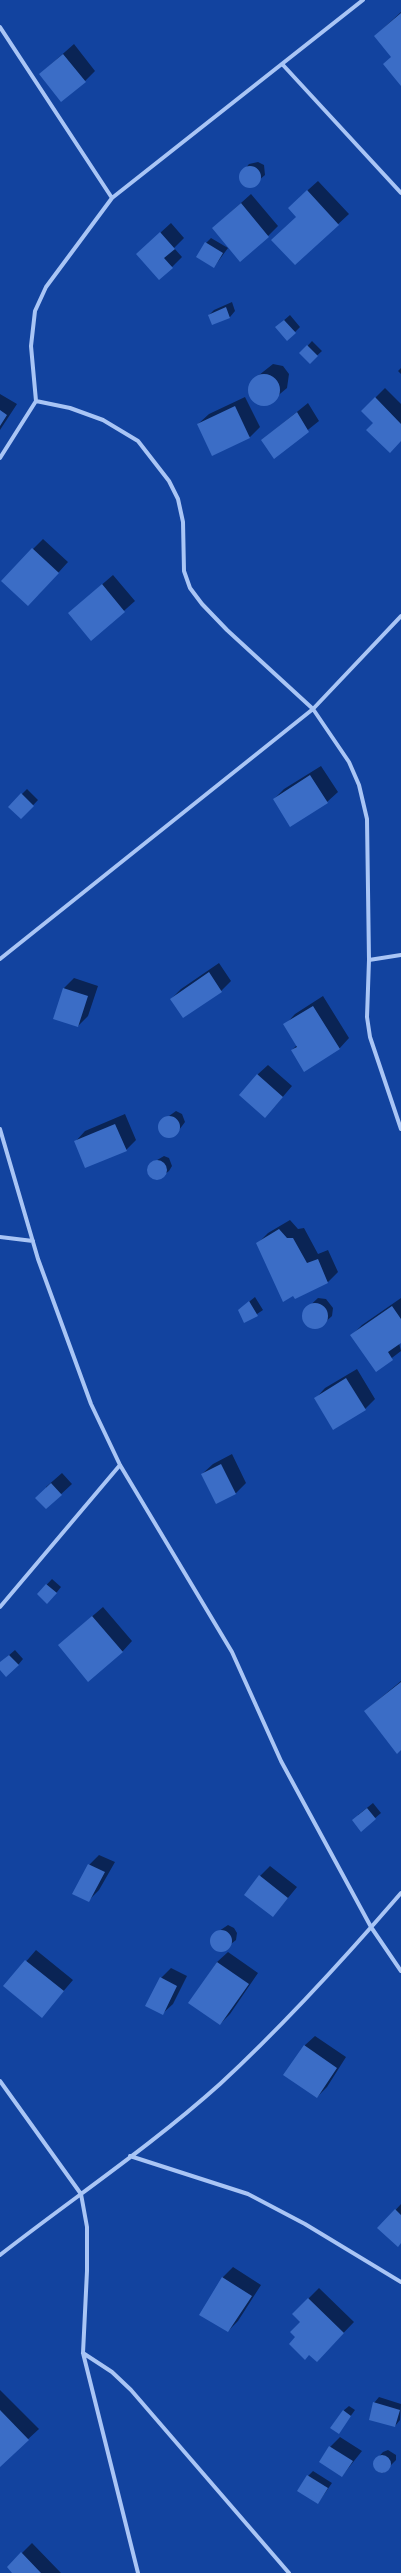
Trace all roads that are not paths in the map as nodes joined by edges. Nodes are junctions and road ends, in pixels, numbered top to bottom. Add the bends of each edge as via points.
1 (363, 0) edge
2 (0, 27) edge
3 (283, 65) junction
4 (401, 193) edge
5 (112, 198) junction
6 (36, 401) junction
7 (0, 458) edge
8 (401, 616) edge
9 (313, 709) junction
10 (401, 955) edge
11 (0, 959) edge
12 (370, 960) junction
13 (0, 1129) edge
14 (401, 1129) edge
15 (0, 1237) edge
16 (33, 1241) junction
17 (120, 1465) junction
18 (0, 1607) edge
19 (401, 1893) edge
20 (371, 1927) junction
21 (401, 1971) edge
22 (0, 2081) edge
23 (130, 2156) junction
24 (81, 2194) junction
25 (0, 2255) edge
26 (401, 2282) edge
27 (83, 2353) junction
28 (138, 2573) edge
29 (289, 2573) edge

1 - 3 street
2 - 5 street
3 - 4 street
3 - 5 street
5 - 6 street via 46,287 35,311 31,346
6 - 7 street
6 - 9 street via 70,408 103,420 138,441 169,480 178,499 183,522 184,572 190,588 228,630
8 - 9 street
9 - 11 street
9 - 12 street via 349,762 367,819
10 - 12 street
12 - 14 street via 367,1003 370,1036
13 - 16 street
15 - 16 street
16 - 17 street via 91,1404
17 - 18 street
17 - 20 street via 232,1652 281,1761
19 - 20 street
20 - 21 street
20 - 23 street via 220,2084
22 - 24 street
23 - 24 street
23 - 26 street via 248,2194 305,2224
24 - 25 street
24 - 27 street via 87,2227
27 - 28 street
27 - 29 street via 112,2372 131,2390

